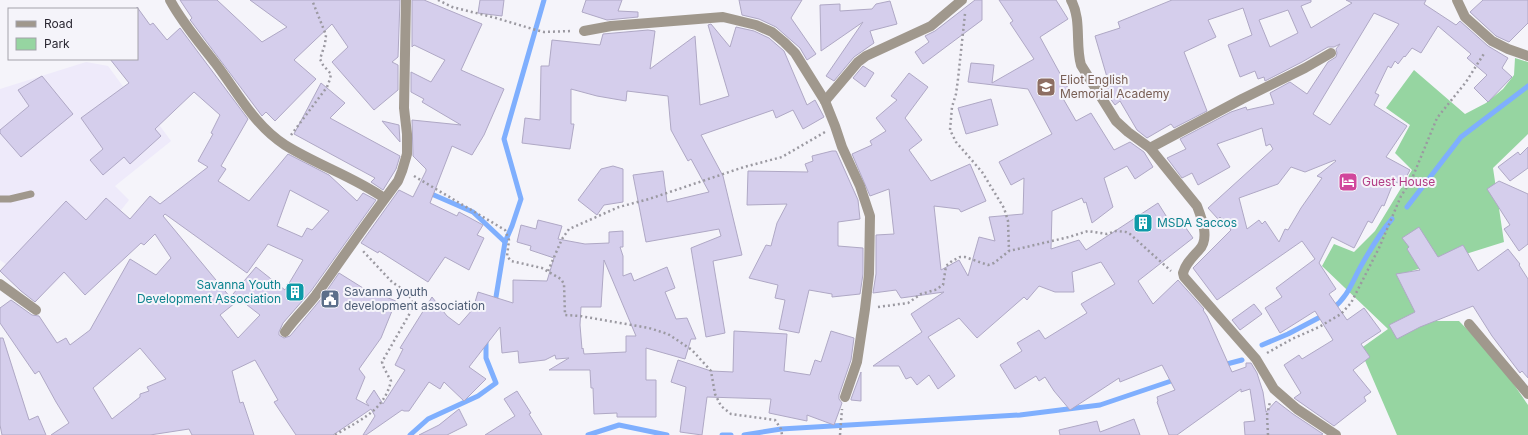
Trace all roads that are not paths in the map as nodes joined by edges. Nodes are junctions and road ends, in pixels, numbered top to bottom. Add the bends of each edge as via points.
1 (170, 0) edge
2 (406, 0) edge
3 (1071, 0) edge
4 (1457, 0) edge
5 (964, 3) edge
6 (584, 31) road end
7 (1331, 53) dead end
8 (1528, 56) edge
9 (825, 101) junction
10 (1150, 148) junction
11 (31, 194) dead end
12 (384, 198) junction
13 (0, 199) edge
14 (0, 284) edge
15 (36, 310) dead end
16 (1469, 324) dead end
17 (285, 332) dead end
18 (1528, 394) edge
19 (845, 397) dead end
20 (1336, 435) edge

1 - 12 street via 179,17 262,127 284,144
2 - 12 street via 404,108 407,154 398,181
3 - 10 street via 1078,16 1080,66 1116,121
4 - 8 street via 1465,17 1492,41
5 - 9 street via 931,26 866,56
6 - 9 street via 611,26 723,17 756,24 772,32 790,47
7 - 10 street
9 - 19 street via 870,216 865,309 857,362
10 - 20 street via 1197,206 1202,221 1205,242 1185,266 1184,277 1256,359 1274,389 1297,409
11 - 13 lane
12 - 17 street via 354,243
14 - 15 street
16 - 18 street

